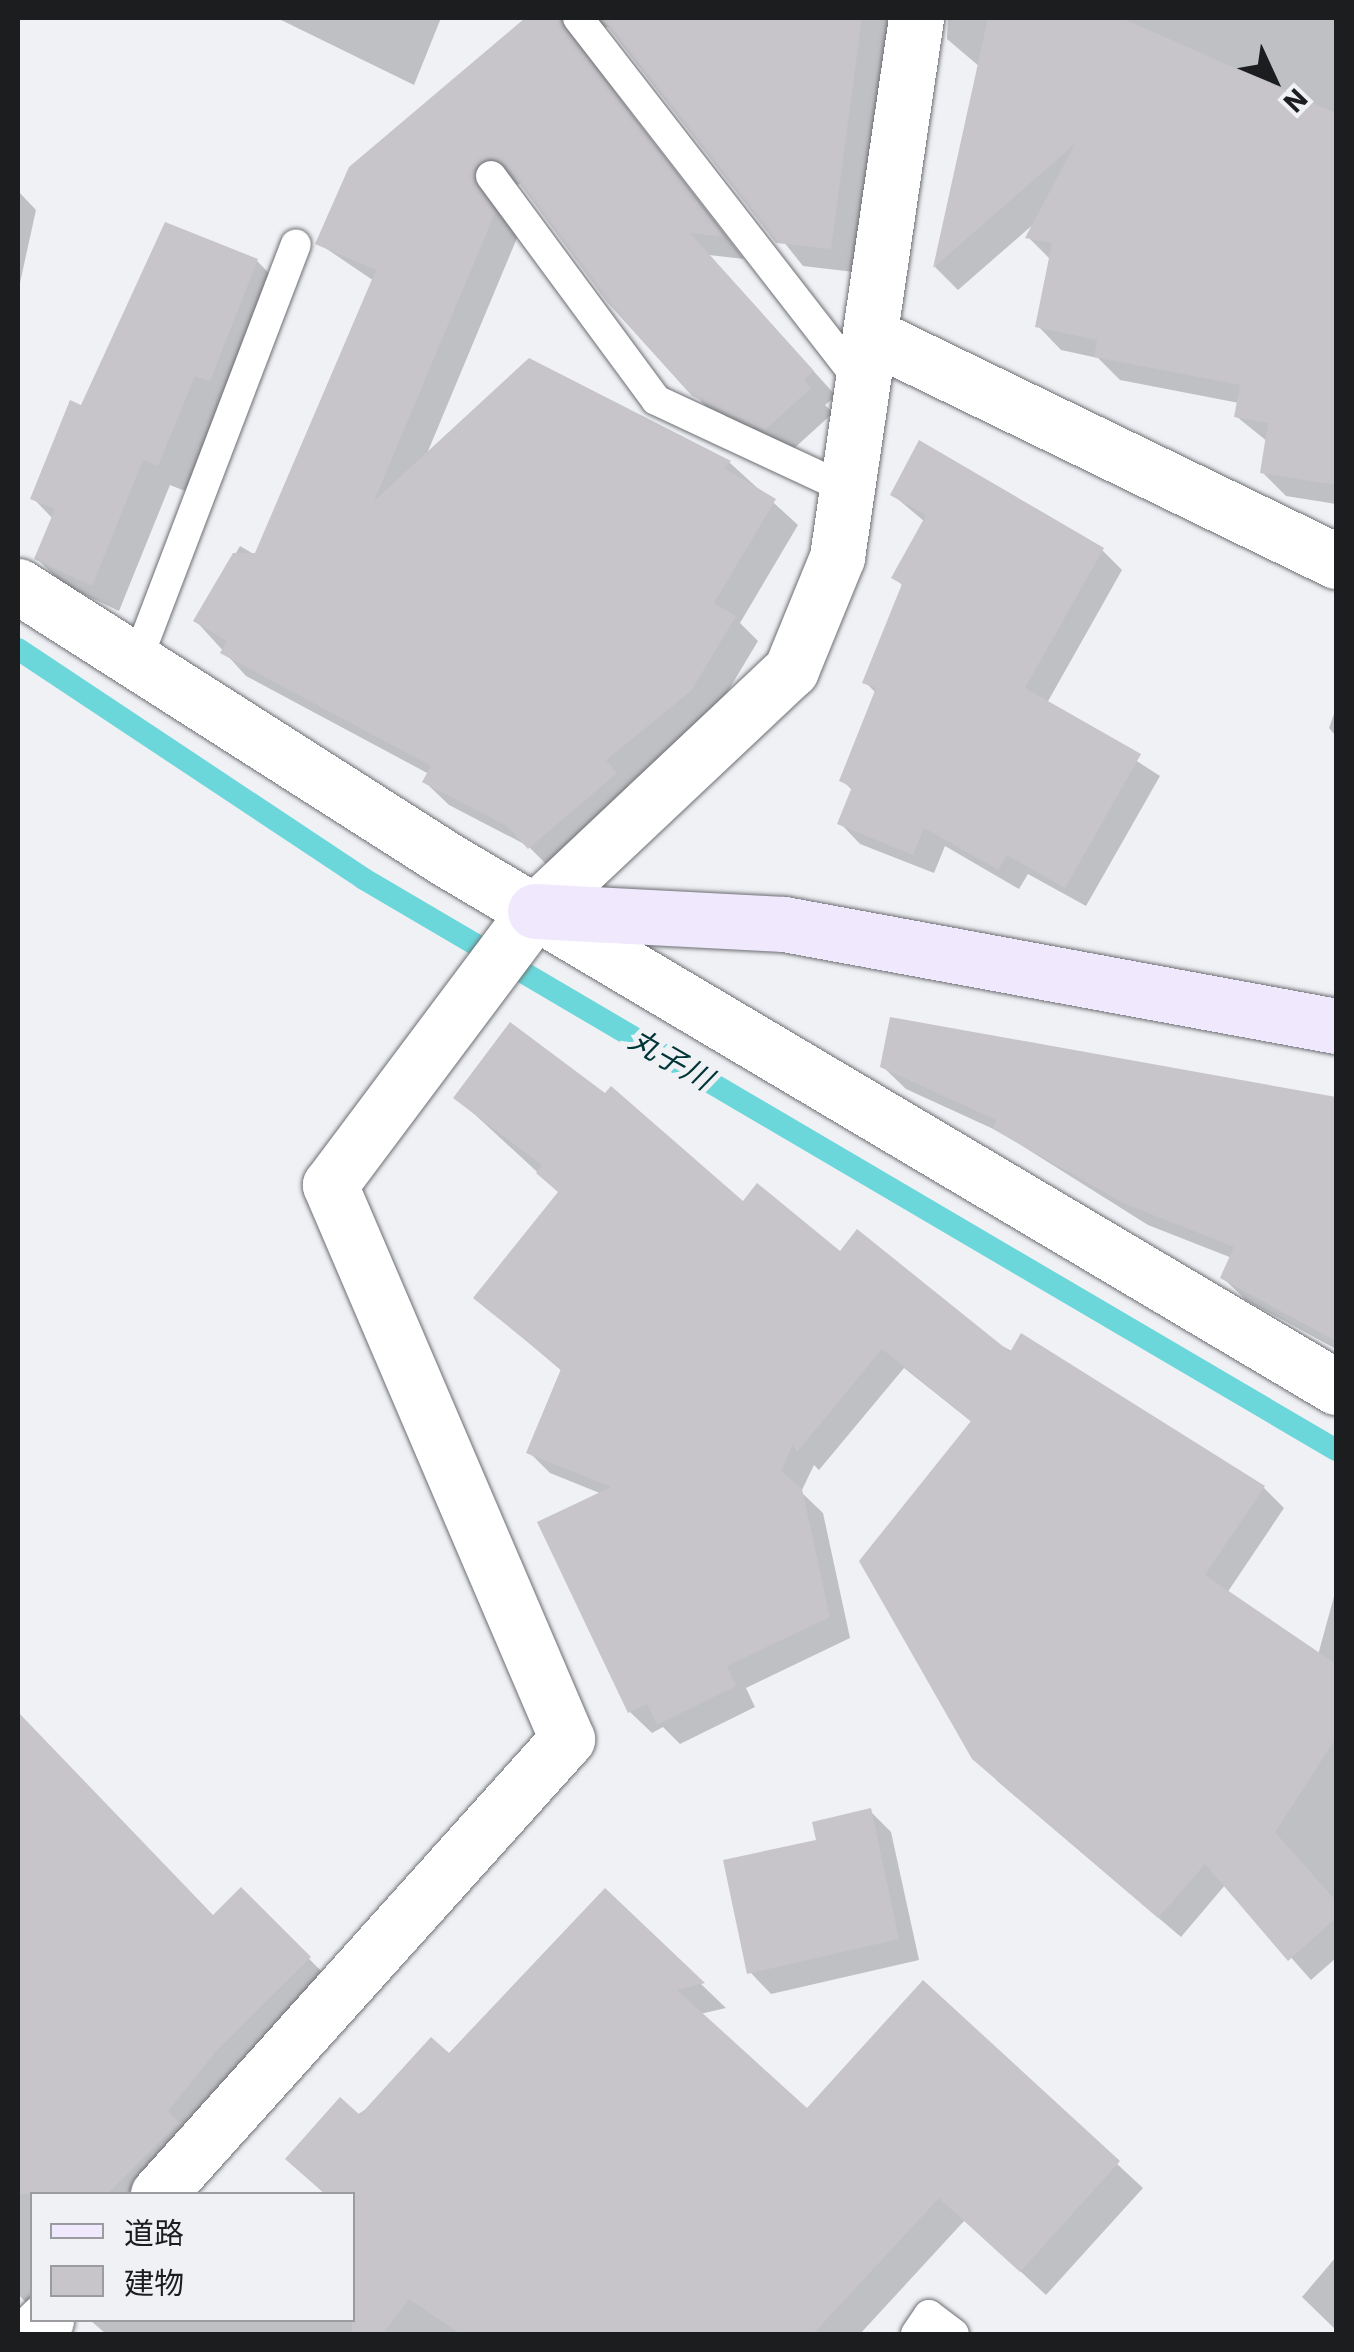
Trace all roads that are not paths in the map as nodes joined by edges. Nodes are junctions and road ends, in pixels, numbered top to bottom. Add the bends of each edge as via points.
1 (578, 18) edge
2 (916, 18) edge
3 (491, 176) dead end
4 (296, 245) dead end
5 (868, 361) junction
6 (847, 490) junction
7 (1336, 561) edge
8 (18, 586) edge
9 (136, 663) junction
10 (535, 911) junction
11 (1336, 1026) edge
12 (1336, 1387) edge
13 (160, 2192) edge
14 (916, 2334) edge
15 (954, 2334) edge

1 - 5 lane
2 - 5 street
3 - 6 lane via 656,400
4 - 9 lane
5 - 6 street
5 - 7 street
6 - 10 street via 836,558 791,670
8 - 9 street
9 - 10 street
10 - 11 street via 784,924
10 - 12 street
10 - 13 street via 330,1185 567,1739
14 - 15 lane via 930,2315

